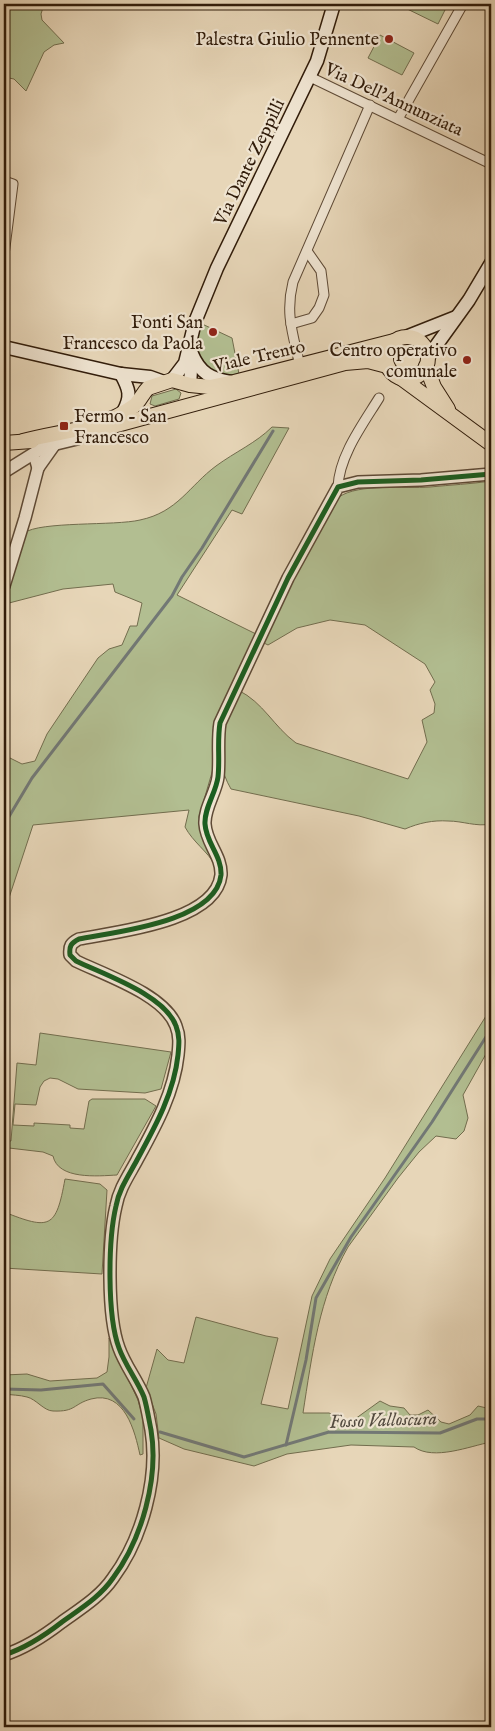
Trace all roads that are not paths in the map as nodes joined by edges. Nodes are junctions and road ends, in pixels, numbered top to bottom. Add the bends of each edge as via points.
1 (334, 4) edge
2 (463, 4) edge
3 (310, 77) junction
4 (370, 105) junction
5 (398, 119) junction
6 (491, 163) edge
7 (4, 180) edge
8 (307, 251) junction
9 (4, 255) edge
10 (491, 263) edge
11 (456, 317) junction
12 (291, 324) junction
13 (193, 335) junction
14 (408, 336) junction
15 (394, 341) junction
16 (4, 347) edge
17 (192, 354) junction
18 (427, 362) junction
19 (300, 366) junction
20 (387, 366) junction
21 (121, 374) junction
22 (402, 378) junction
23 (168, 381) junction
24 (234, 382) junction
25 (190, 385) junction
26 (141, 398) junction
27 (378, 398) dead end
28 (185, 408) junction
29 (123, 412) junction
30 (154, 416) junction
31 (456, 420) junction
32 (110, 427) junction
33 (22, 441) junction
34 (490, 442) edge
35 (4, 443) edge
36 (55, 444) junction
37 (29, 455) junction
38 (38, 468) junction
39 (4, 472) edge
40 (491, 474) edge
41 (338, 487) junction
42 (4, 586) edge
43 (4, 1655) edge

1 - 3 main road, Via Dante Zeppilli
2 - 5 street
3 - 4 street, Via Dell'Annunziata
3 - 13 main road, Via Dante Zeppilli via 217,268
4 - 5 street, Via Dell'Annunziata
4 - 8 street
5 - 6 street, Via Dell'Annunziata
7 - 9 street via 13,184
8 - 12 street via 289,299
8 - 12 street via 321,271 324,295 312,318
10 - 11 main road
11 - 14 main road
11 - 18 main road
12 - 19 street
13 - 17 main road, Via Dante Zeppilli
13 - 23 main road, Via Dante Zeppilli via 185,363
14 - 15 main road
14 - 18 main road via 423,344
15 - 19 main road, Viale Trento
15 - 20 main road via 386,352
16 - 21 main road
17 - 24 main road via 196,364 211,378
17 - 25 main road, Via Dante Zeppilli
18 - 22 main road via 416,376
18 - 31 main road via 434,387
19 - 24 main road, Viale Trento
20 - 22 main road
20 - 28 main road, Viale Trento via 368,362 345,363
21 - 23 main road
21 - 26 main road
21 - 29 main road via 130,393
22 - 31 main road
23 - 25 main road, Viale Trento
23 - 26 main road, Viale Trento via 148,388
24 - 25 main road, Viale Trento via 210,387
25 - 28 main road via 191,397
26 - 29 main road, Viale Trento
26 - 30 main road via 145,412
27 - 41 street via 355,438
28 - 30 main road, Viale Trento
29 - 33 main road, Viale Trento via 73,431
30 - 32 main road, Viale Trento
31 - 34 main road
32 - 33 main road, Viale Trento
32 - 36 street
33 - 35 main road, Viale Trento
36 - 37 street
36 - 38 street
37 - 38 street via 36,459
37 - 39 street
38 - 42 street
40 - 41 street via 358,482
41 - 43 street via 288,578 220,723 218,776 205,824 219,859 221,874 216,890 200,906 180,916 79,939 70,948 70,955 76,961 165,1007 176,1025 179,1038 177,1066 169,1096 122,1187 112,1230 112,1323 119,1349 144,1398 152,1432 152,1476 128,1554 113,1579 93,1600 48,1633

